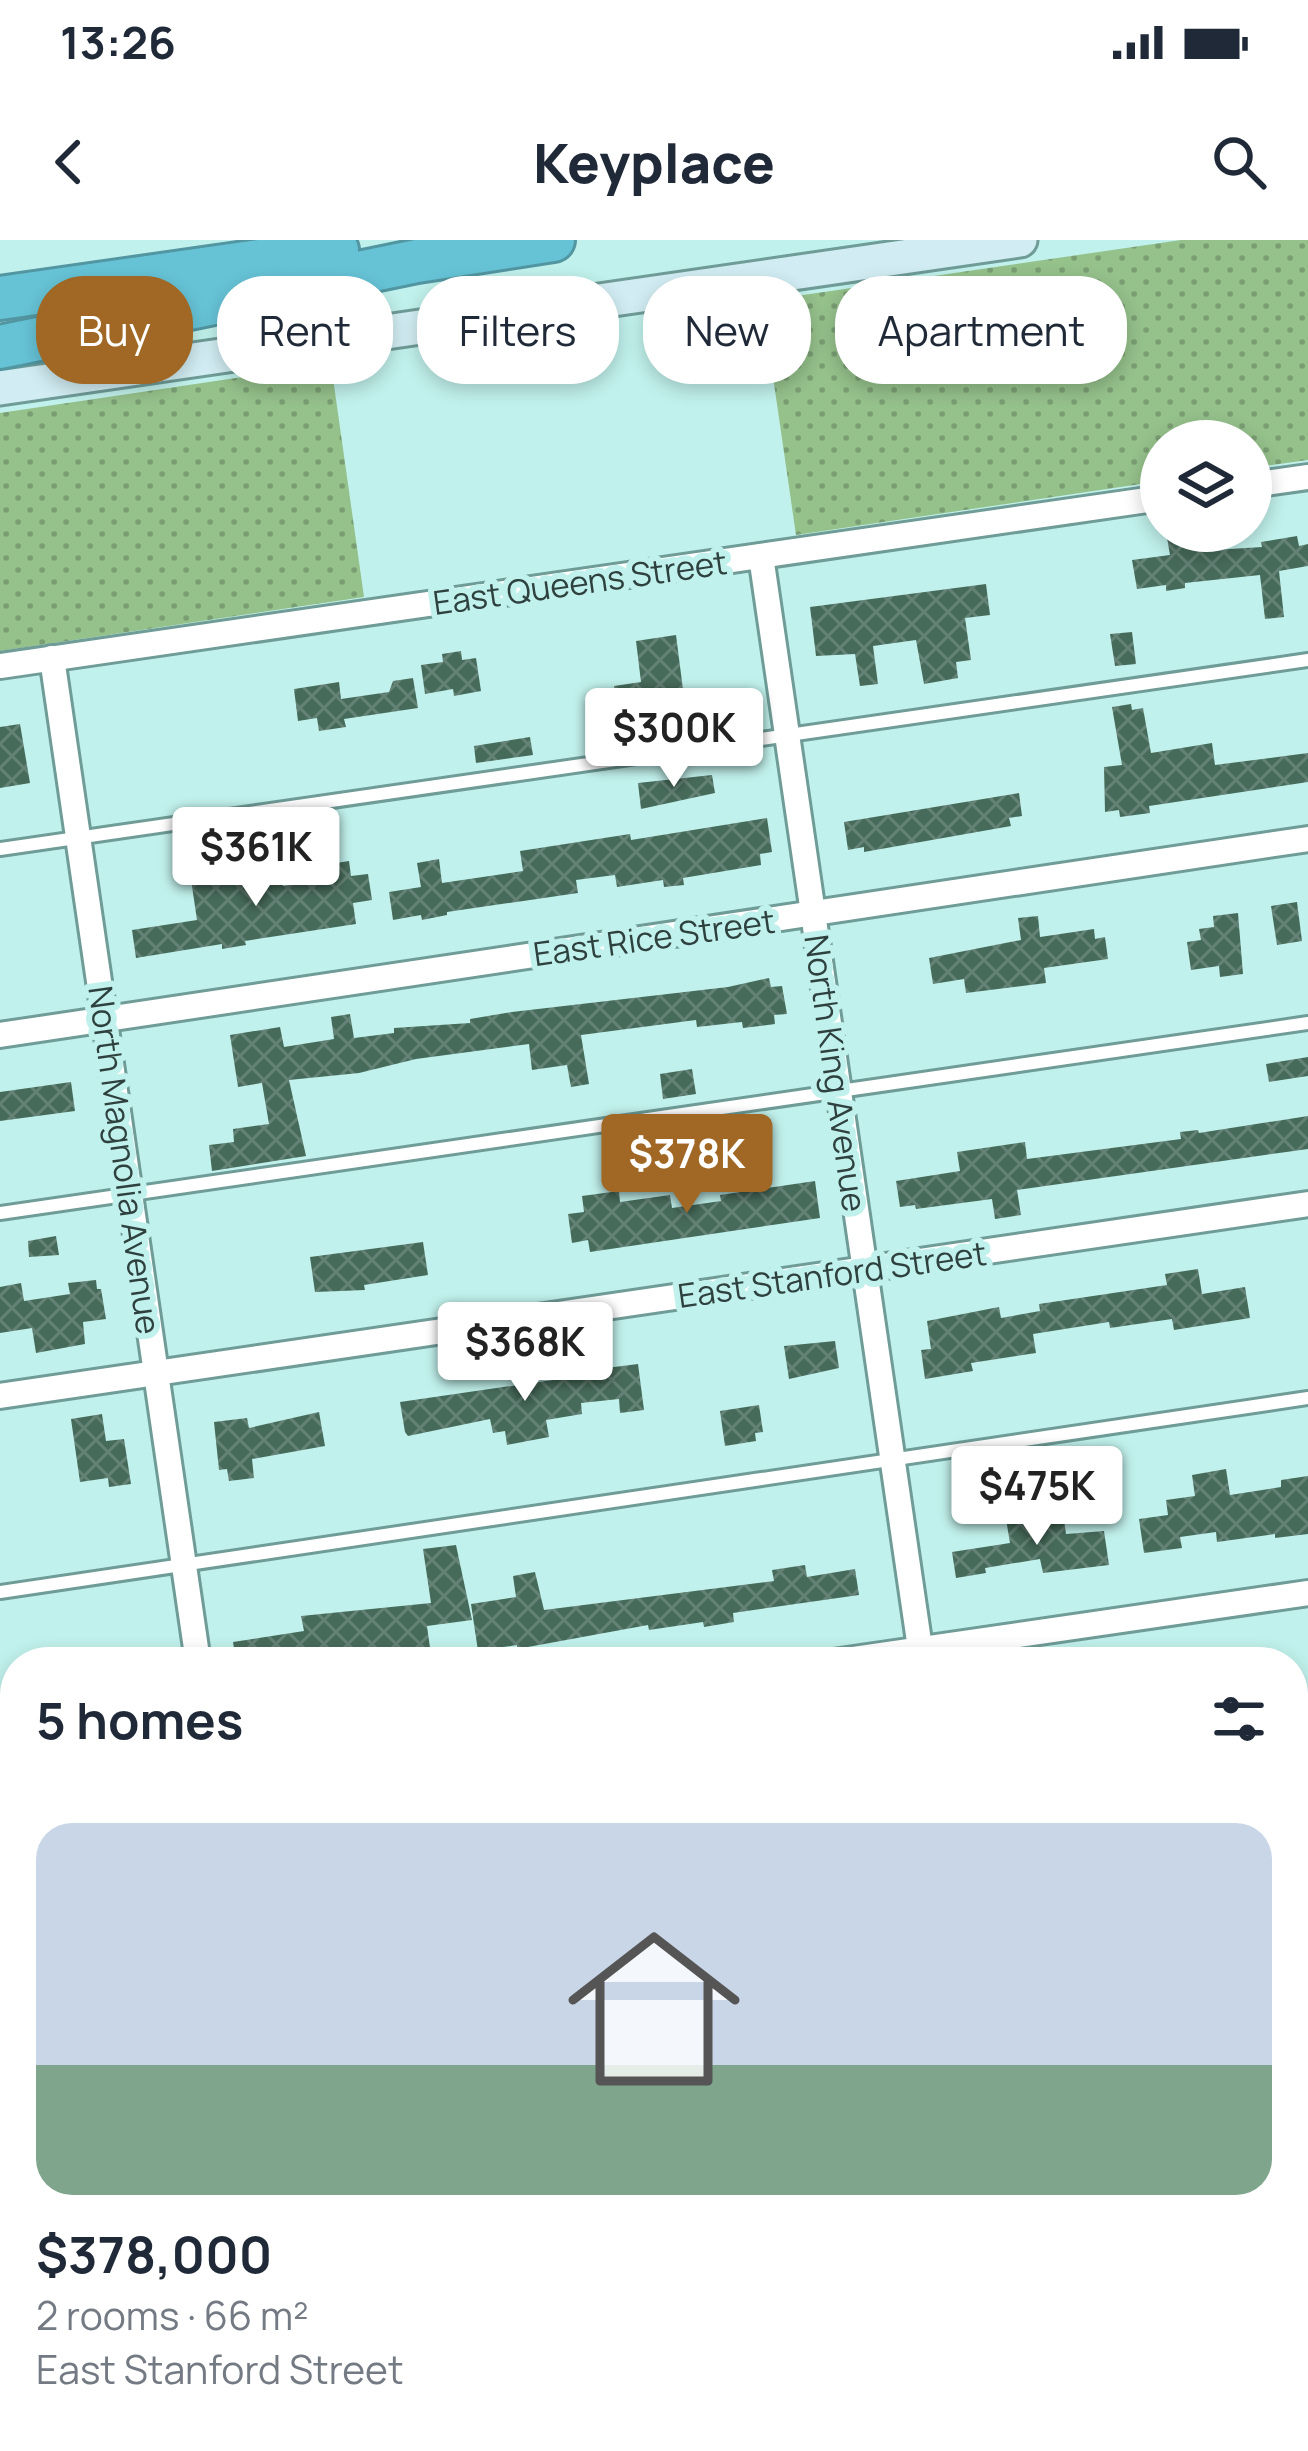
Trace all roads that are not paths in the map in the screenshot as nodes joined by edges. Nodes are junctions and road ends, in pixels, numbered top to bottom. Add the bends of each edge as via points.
1 (404, 240) edge
2 (553, 240) edge
3 (1020, 240) edge
4 (0, 298) edge
5 (0, 347) edge
6 (0, 388) edge
7 (1308, 477) edge
8 (1272, 482) edge
9 (1140, 501) edge
10 (761, 556) junction
11 (52, 658) junction
12 (1308, 660) edge
13 (0, 665) edge
14 (787, 734) junction
15 (78, 837) junction
16 (1308, 839) edge
17 (0, 849) edge
18 (813, 913) junction
19 (104, 1018) junction
20 (1308, 1022) edge
21 (0, 1035) edge
22 (839, 1090) junction
23 (130, 1193) junction
24 (1308, 1204) edge
25 (0, 1213) edge
26 (865, 1269) junction
27 (156, 1373) junction
28 (0, 1396) edge
29 (1308, 1398) edge
30 (892, 1458) junction
31 (184, 1566) junction
32 (0, 1592) edge
33 (1308, 1592) edge
34 (196, 1647) edge
35 (920, 1647) edge
36 (975, 1647) edge

1 - 4 highway
2 - 5 highway
3 - 6 main road
7 - 8 street
9 - 10 street, East Queens Street
10 - 11 street, East Queens Street
10 - 14 street, North King Avenue
11 - 13 street, East Queens Street
11 - 15 street, North Magnolia Avenue
12 - 14 lane
14 - 15 lane
14 - 18 street, North King Avenue
15 - 17 lane
15 - 19 street, North Magnolia Avenue
16 - 18 street, East Rice Street
18 - 19 street, East Rice Street
18 - 22 street, North King Avenue
19 - 21 street, East Rice Street
19 - 23 street, North Magnolia Avenue
20 - 22 lane
22 - 23 lane
22 - 26 street, North King Avenue
23 - 25 lane
23 - 27 street, North Magnolia Avenue
24 - 26 street, East Stanford Street
26 - 27 street, East Stanford Street
26 - 30 street, North King Avenue
27 - 28 street, East Stanford Street
27 - 31 street, North Magnolia Avenue
29 - 30 lane
30 - 31 lane
30 - 35 street, North King Avenue
31 - 32 lane
31 - 34 street, North Magnolia Avenue
33 - 36 street

